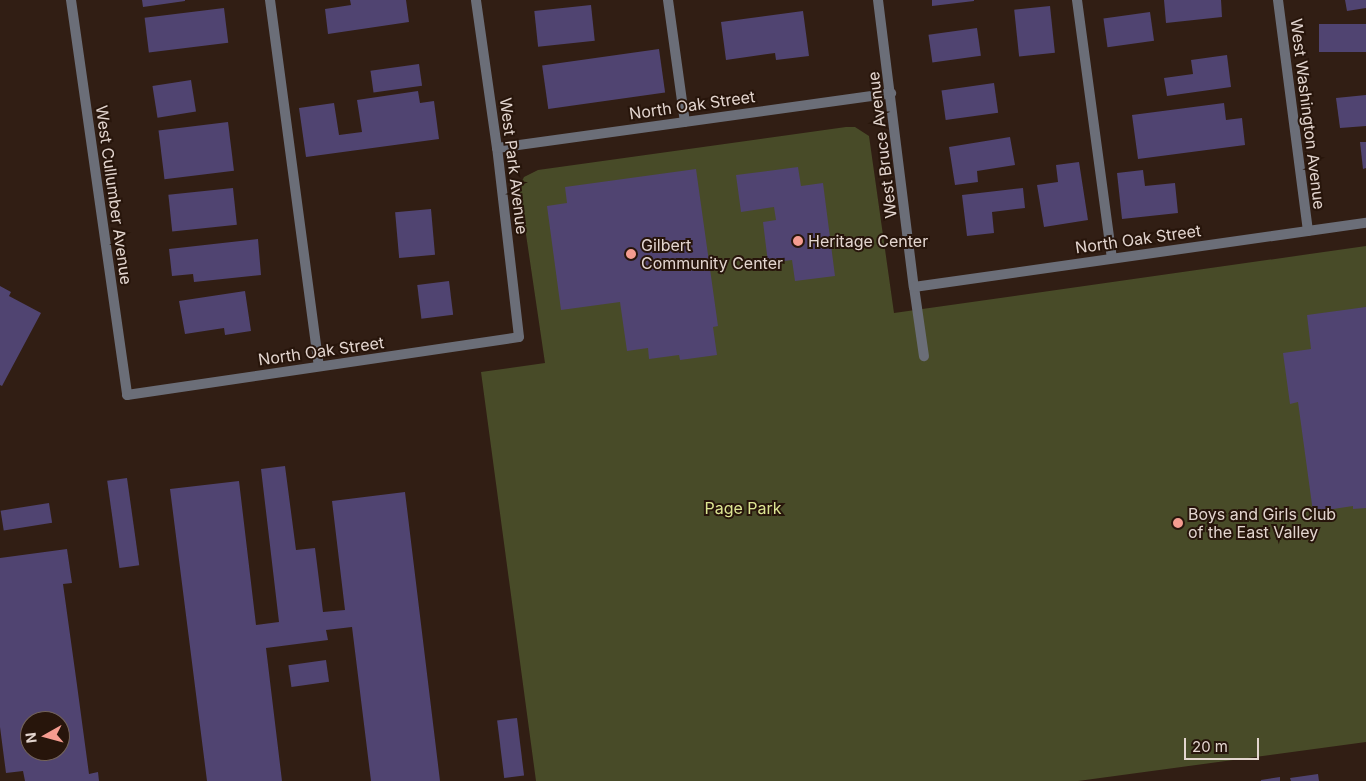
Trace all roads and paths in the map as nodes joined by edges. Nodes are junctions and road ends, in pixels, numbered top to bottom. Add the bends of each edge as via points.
1 (71, 0) edge
2 (270, 0) edge
3 (476, 0) edge
4 (668, 0) edge
5 (878, 0) edge
6 (1077, 0) edge
7 (1278, 0) edge
8 (891, 93) junction
9 (685, 122) junction
10 (497, 148) junction
11 (1366, 223) edge
12 (1308, 231) junction
13 (1112, 258) junction
14 (914, 287) junction
15 (519, 337) joint
16 (924, 356) dead end
17 (319, 366) junction
18 (127, 395) joint

1 - 18 street, West Cullumber Avenue
2 - 17 street
3 - 10 street, West Park Avenue
4 - 9 street
5 - 8 street, West Bruce Avenue
6 - 13 street
7 - 12 street, West Washington Avenue
8 - 9 street, North Oak Street
8 - 14 street, West Bruce Avenue
9 - 10 street, North Oak Street
10 - 15 street, West Park Avenue
11 - 12 street, North Oak Street
12 - 13 street, North Oak Street
13 - 14 street, North Oak Street
14 - 16 street, West Bruce Avenue
15 - 17 street, North Oak Street
17 - 18 street, North Oak Street

